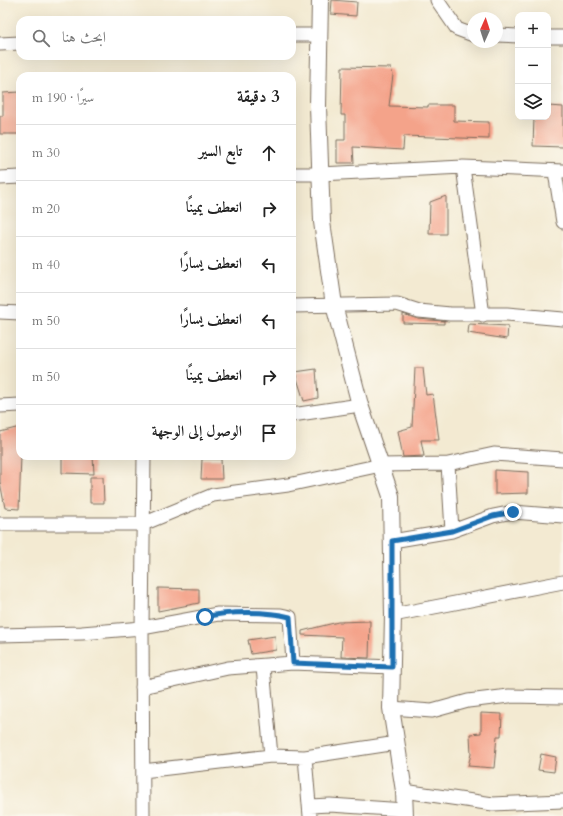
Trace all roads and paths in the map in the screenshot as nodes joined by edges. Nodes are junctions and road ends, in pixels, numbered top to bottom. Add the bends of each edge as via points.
1 (320, 0) edge
2 (437, 0) edge
3 (467, 33) edge
4 (319, 34) junction
5 (296, 35) edge
6 (503, 35) edge
7 (515, 36) edge
8 (551, 37) edge
9 (563, 37) edge
10 (16, 43) edge
11 (0, 44) edge
12 (463, 167) junction
13 (559, 172) edge
14 (296, 174) edge
15 (320, 174) junction
16 (16, 177) edge
17 (0, 178) edge
18 (562, 214) edge
19 (334, 305) junction
20 (296, 306) edge
21 (0, 312) edge
22 (16, 313) edge
23 (483, 315) junction
24 (563, 319) edge
25 (16, 405) edge
26 (360, 405) junction
27 (0, 406) edge
28 (296, 414) edge
29 (563, 459) edge
30 (144, 460) edge
31 (448, 464) junction
32 (381, 465) junction
33 (563, 516) edge
34 (0, 524) edge
35 (143, 524) junction
36 (452, 531) junction
37 (392, 541) junction
38 (563, 582) edge
39 (393, 615) junction
40 (142, 628) junction
41 (0, 635) edge
42 (293, 663) junction
43 (263, 667) junction
44 (392, 667) junction
45 (142, 687) junction
46 (563, 697) edge
47 (391, 708) junction
48 (397, 743) junction
49 (271, 756) junction
50 (305, 757) junction
51 (143, 771) junction
52 (404, 790) junction
53 (563, 801) edge
54 (310, 811) edge
55 (405, 813) edge
56 (143, 816) edge

1 - 4 street
2 - 3 street via 457,30
4 - 5 street
4 - 15 street
6 - 7 street
8 - 9 street
10 - 11 street
12 - 13 street
12 - 15 street
12 - 23 street
13 - 18 street
14 - 15 street
15 - 19 street via 322,222
16 - 17 street
19 - 20 street
19 - 23 street via 397,304 419,310
19 - 26 street
21 - 22 street
23 - 24 street via 507,314
25 - 27 street
26 - 28 street
26 - 32 street
29 - 31 street via 494,454
30 - 35 street
31 - 32 street
31 - 36 street
32 - 35 street via 288,485 213,495
32 - 37 street via 392,496
33 - 36 street via 513,512 493,516
34 - 35 street
35 - 40 street
36 - 37 street
37 - 39 street
38 - 39 street
39 - 44 street
40 - 41 street via 82,633
40 - 42 street via 218,614 286,616 290,617
40 - 45 street
42 - 43 street
42 - 44 street
43 - 45 street via 228,668
43 - 49 street
44 - 47 street
45 - 51 street
46 - 47 street via 509,696 468,701 432,711
47 - 48 street
48 - 50 street
48 - 52 street
49 - 50 street
49 - 51 street
50 - 54 street
51 - 56 street
52 - 53 street via 493,804
52 - 55 street
54 - 55 street via 330,805

